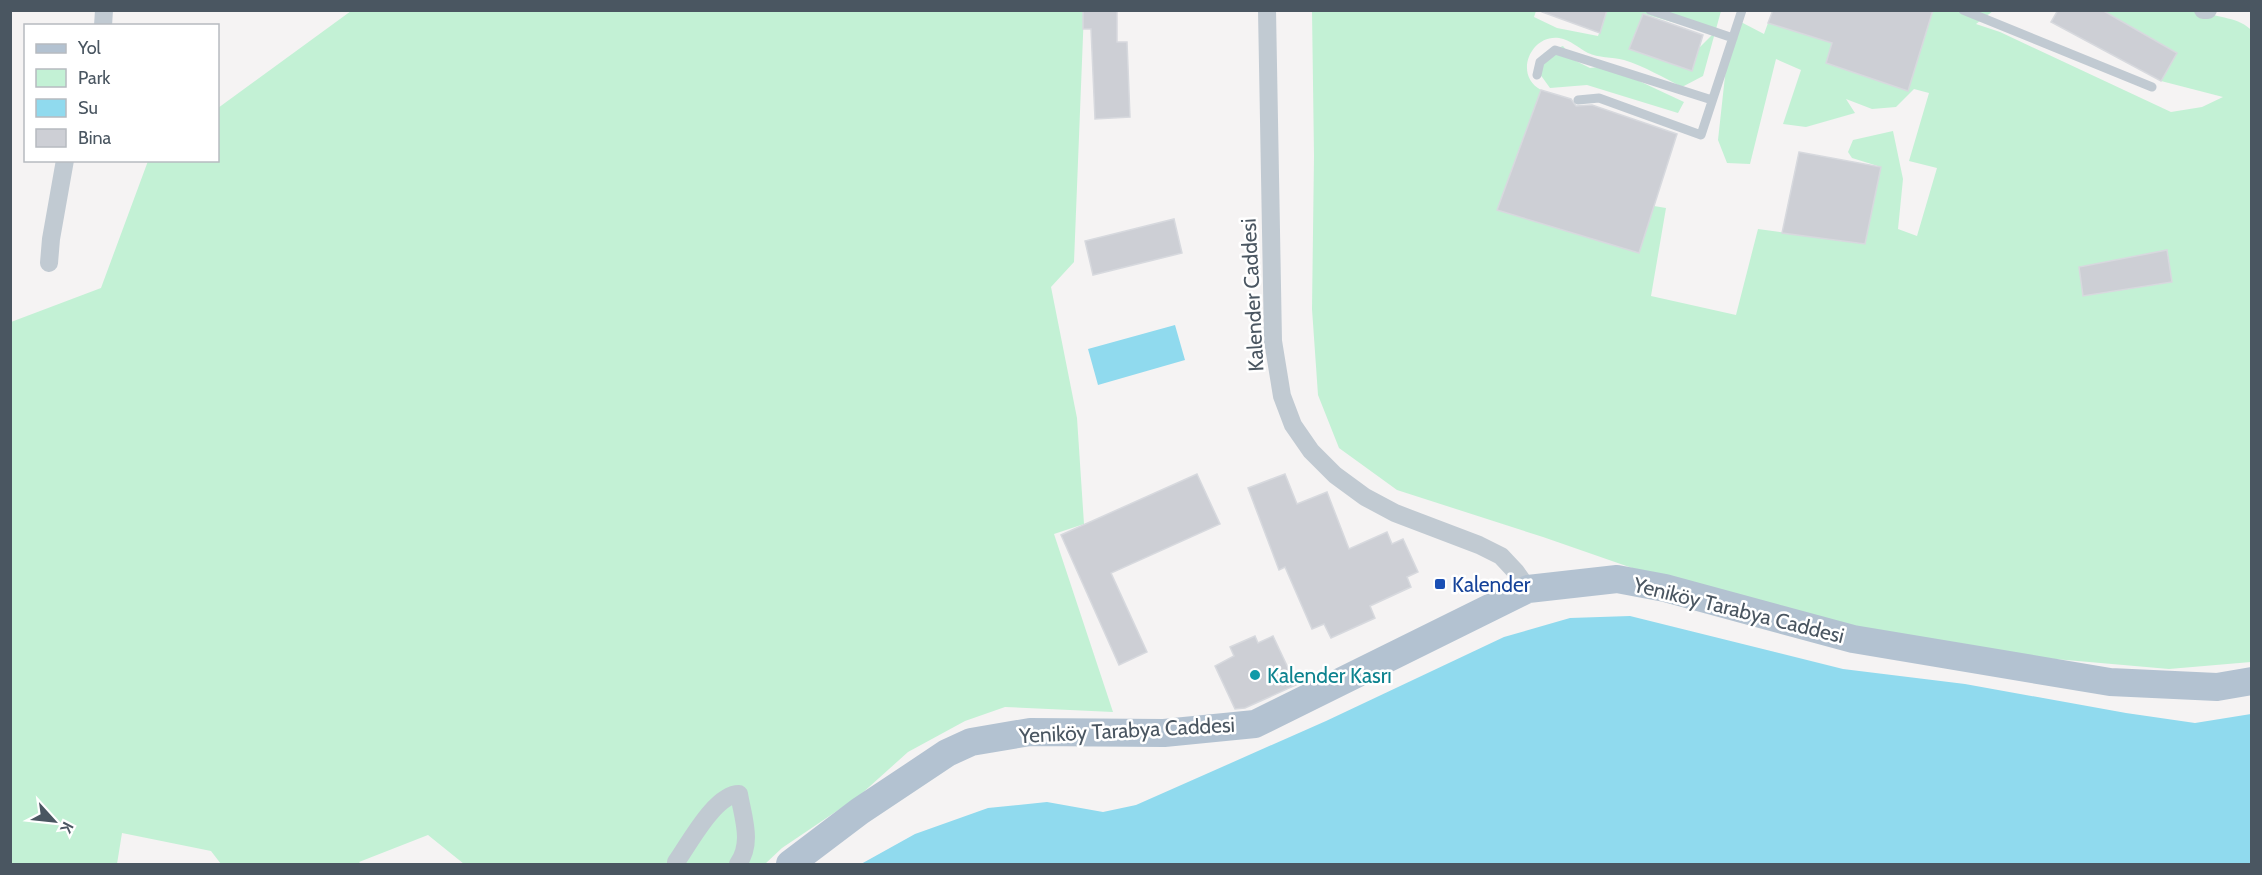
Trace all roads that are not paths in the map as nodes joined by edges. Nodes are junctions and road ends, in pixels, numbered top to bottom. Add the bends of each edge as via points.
1 (1267, 10) edge
2 (1650, 10) edge
3 (1742, 10) edge
4 (1963, 10) edge
5 (1733, 38) junction
6 (1537, 75) dead end
7 (2152, 87) dead end
8 (1578, 100) dead end
9 (1712, 100) junction
10 (65, 162) edge
11 (50, 263) dead end
12 (1528, 590) junction
13 (2252, 681) edge
14 (676, 862) dead end
15 (738, 864) edge
16 (790, 864) edge

1 - 12 street, Kalender Caddesi via 1273,341 1282,396 1293,425 1335,475 1365,497 1501,556
2 - 5 lane
3 - 5 lane
4 - 7 lane
5 - 9 lane
6 - 9 lane via 1540,62 1554,50
8 - 9 lane via 1599,98 1701,135
10 - 11 street
12 - 13 main road, Yeniköy Tarabya Caddesi via 1617,579 1665,588 1853,639 2110,682 2217,687
12 - 16 main road, Yeniköy Tarabya Caddesi via 1255,724 1164,733 1030,732 971,742 947,753 860,811
14 - 15 street via 710,814 726,797 739,794 747,844

